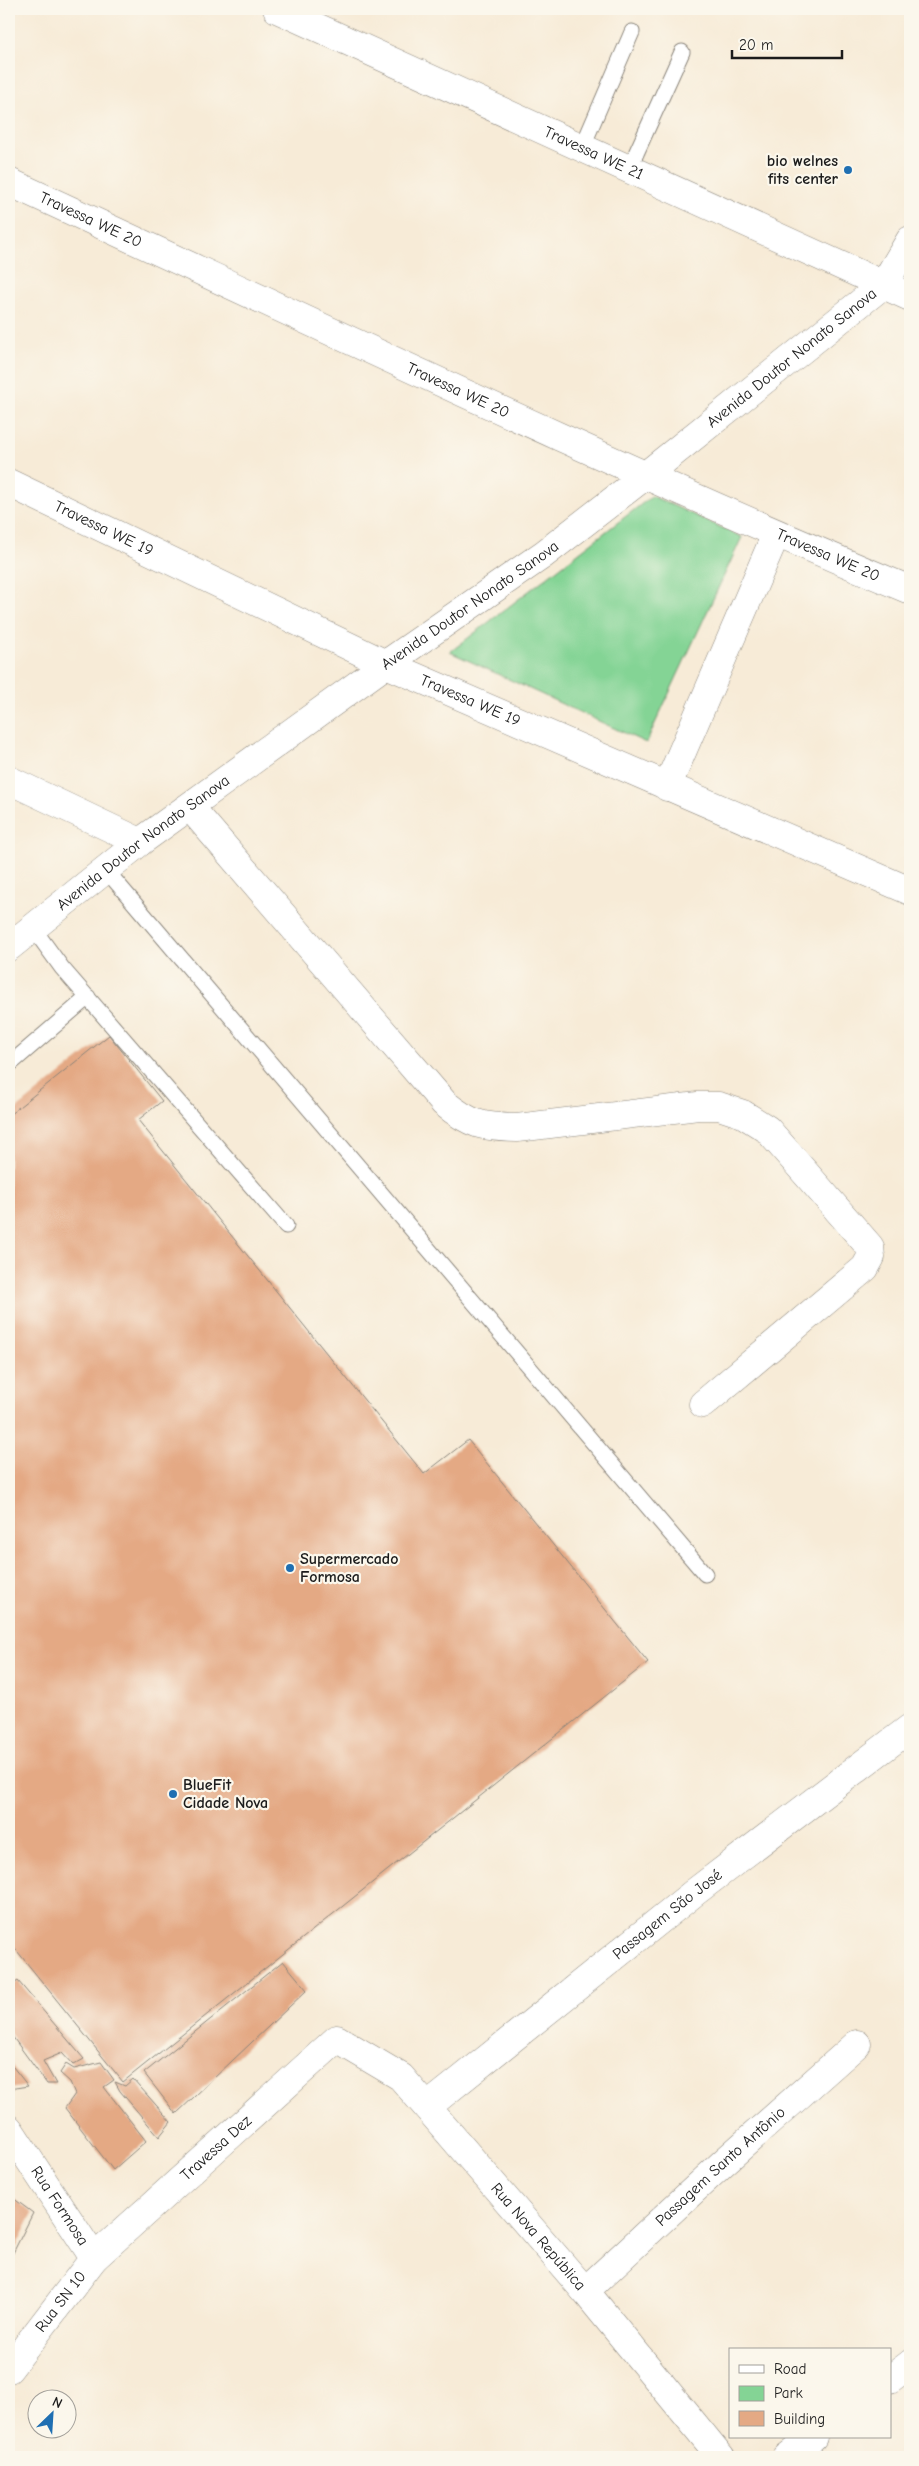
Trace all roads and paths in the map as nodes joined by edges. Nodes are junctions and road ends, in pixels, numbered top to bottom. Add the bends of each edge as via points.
1 (277, 9) edge
2 (632, 32) dead end
3 (682, 52) dead end
4 (582, 148) junction
5 (629, 169) junction
6 (9, 182) edge
7 (910, 240) edge
8 (884, 284) junction
9 (910, 297) edge
10 (646, 475) junction
11 (9, 483) edge
12 (776, 534) junction
13 (910, 590) edge
14 (386, 664) junction
15 (9, 780) edge
16 (667, 787) junction
17 (190, 807) junction
18 (140, 842) junction
19 (106, 870) junction
20 (910, 891) edge
21 (33, 928) junction
22 (9, 947) edge
23 (88, 997) junction
24 (9, 1065) edge
25 (286, 1226) dead end
26 (703, 1404) dead end
27 (705, 1574) dead end
28 (910, 1728) edge
29 (337, 2039) joint
30 (857, 2044) dead end
31 (427, 2107) junction
32 (9, 2129) edge
33 (94, 2258) junction
34 (585, 2291) junction
35 (910, 2364) edge
36 (9, 2369) edge
37 (892, 2378) edge
38 (812, 2438) edge
39 (721, 2457) edge
40 (787, 2457) edge

1 - 4 street, Travessa WE 21
2 - 4 lane
3 - 5 lane
4 - 5 street, Travessa WE 21
5 - 8 street, Travessa WE 21
6 - 10 street, Travessa WE 20
7 - 8 street, Avenida Doutor Nonato Sanova
8 - 9 street, Travessa WE 21
8 - 10 street, Avenida Doutor Nonato Sanova
10 - 12 street, Travessa WE 20
10 - 14 street, Avenida Doutor Nonato Sanova via 544,554
11 - 14 street, Travessa WE 19
12 - 13 street, Travessa WE 20
12 - 16 street
14 - 16 street, Travessa WE 19
14 - 17 street, Avenida Doutor Nonato Sanova
15 - 18 street
16 - 20 street, Travessa WE 19
17 - 18 street, Avenida Doutor Nonato Sanova
17 - 26 street via 444,1103 463,1118 488,1128 517,1128 719,1106 743,1114 766,1129 870,1246 871,1257 864,1268
18 - 19 street, Avenida Doutor Nonato Sanova
19 - 21 street, Avenida Doutor Nonato Sanova
19 - 27 lane
21 - 22 street, Avenida Doutor Nonato Sanova
21 - 23 lane
23 - 24 lane
23 - 25 lane
28 - 31 street, Passagem São José via 695,1892
29 - 31 street, Rua Nova República via 401,2077
29 - 33 street, Travessa Dez
30 - 34 street, Passagem Santo Antônio
31 - 34 street, Rua Nova República
32 - 33 street, Rua Formosa
33 - 36 street, Rua SN 10
34 - 39 street, Rua Nova República
35 - 37 street
38 - 40 street

